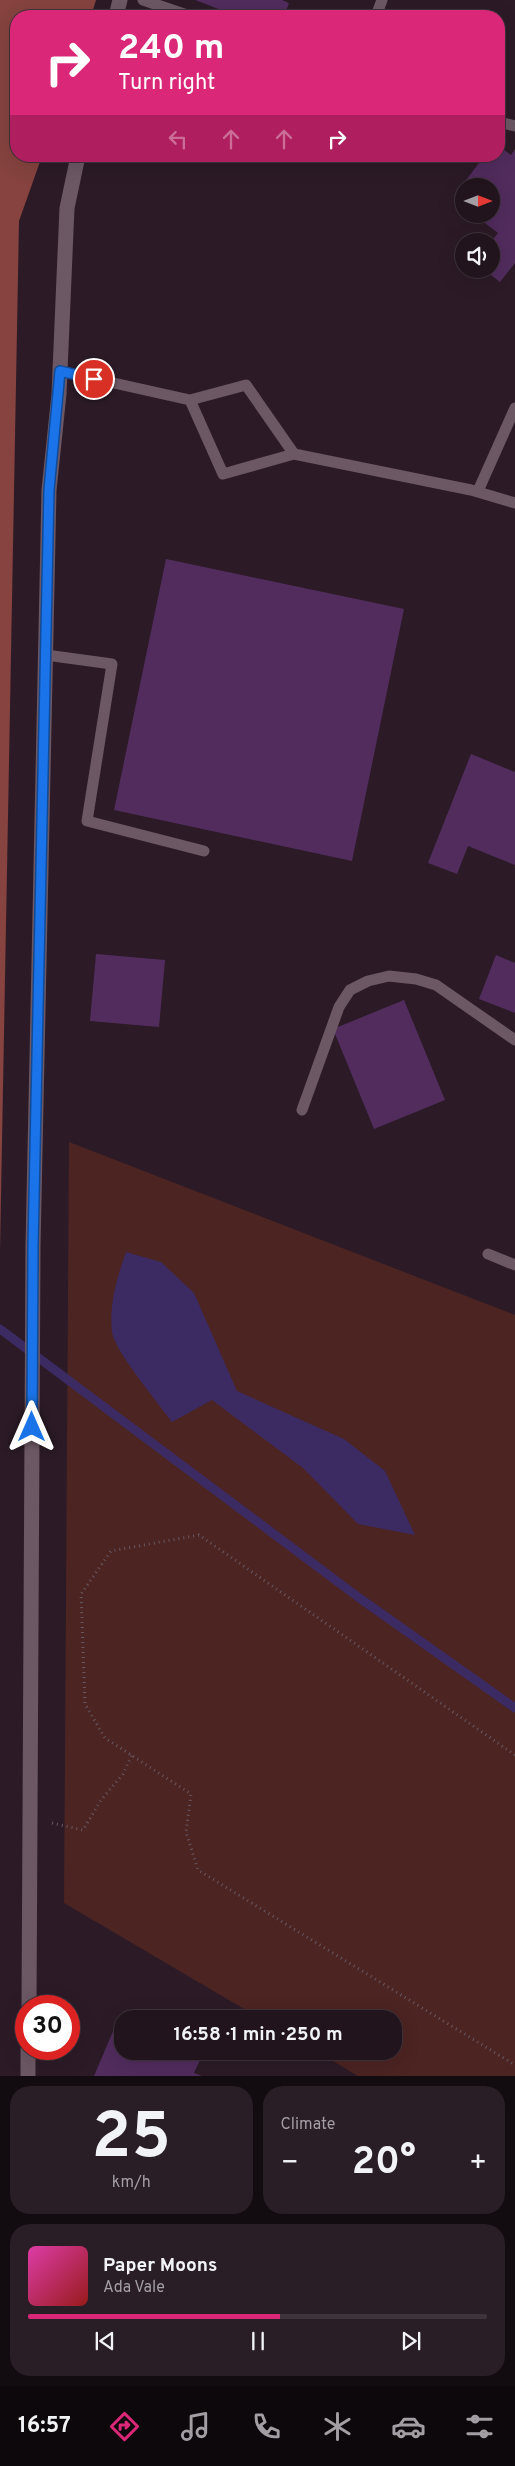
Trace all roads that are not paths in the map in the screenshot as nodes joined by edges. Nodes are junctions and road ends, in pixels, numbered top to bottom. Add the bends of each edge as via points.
1 (143, 0) edge
2 (172, 10) edge
3 (77, 162) edge
4 (60, 371) junction
5 (190, 400) junction
6 (515, 408) edge
7 (294, 454) junction
8 (478, 491) junction
9 (515, 503) edge
10 (46, 655) junction
11 (204, 852) dead end
12 (515, 1040) edge
13 (302, 1110) dead end
14 (488, 1254) dead end
15 (515, 1265) edge
16 (29, 1995) edge
17 (28, 2060) edge
18 (28, 2076) edge

1 - 2 lane
3 - 4 street via 67,208
4 - 5 lane
4 - 10 street via 49,490
5 - 7 lane via 246,385
5 - 7 lane via 222,474
6 - 8 lane
7 - 8 lane
8 - 9 lane
10 - 11 lane via 112,664 87,821
10 - 16 street via 33,1338
12 - 13 lane via 436,985 389,976 368,980 350,990 339,1007
14 - 15 lane
17 - 18 street

